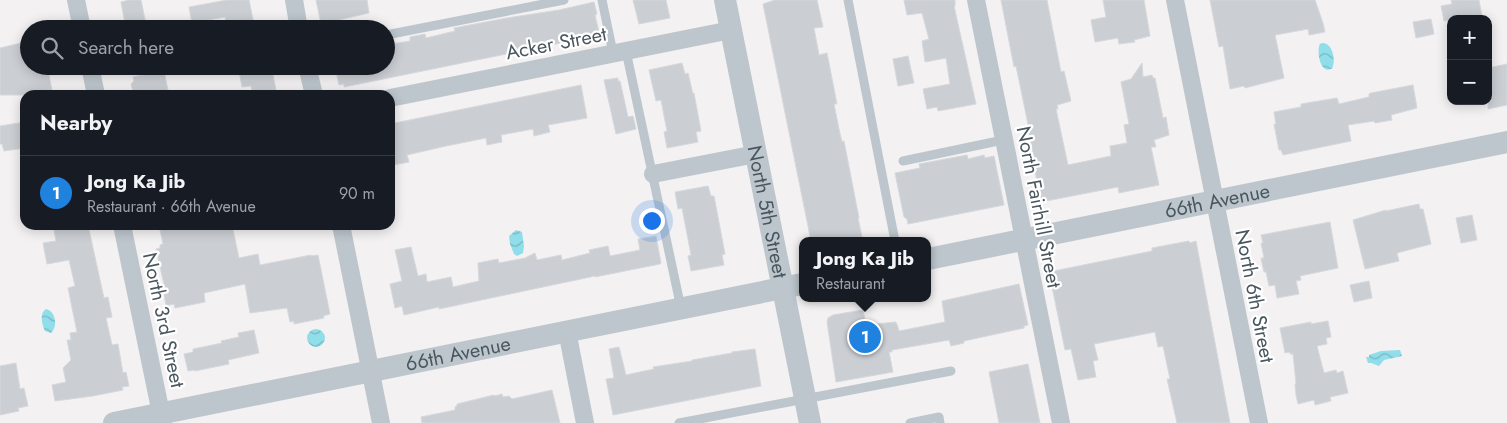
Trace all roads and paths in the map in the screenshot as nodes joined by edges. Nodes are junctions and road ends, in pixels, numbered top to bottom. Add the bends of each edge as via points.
1 (76, 0) edge
2 (294, 0) edge
3 (564, 0) edge
4 (602, 0) edge
5 (725, 0) edge
6 (848, 0) edge
7 (976, 0) edge
8 (1175, 0) edge
9 (80, 20) edge
10 (297, 20) edge
11 (731, 30) junction
12 (395, 32) edge
13 (620, 52) junction
14 (92, 75) edge
15 (309, 75) edge
16 (95, 90) edge
17 (313, 90) edge
18 (395, 97) edge
19 (1003, 140) junction
20 (1507, 142) edge
21 (756, 154) junction
22 (903, 161) dead end
23 (652, 174) junction
24 (1214, 201) junction
25 (123, 230) edge
26 (342, 230) edge
27 (895, 237) edge
28 (1023, 240) junction
29 (931, 258) edge
30 (793, 286) edge
31 (681, 308) junction
32 (567, 331) junction
33 (370, 370) junction
34 (950, 371) dead end
35 (806, 398) junction
36 (162, 418) edge
37 (691, 422) edge
38 (114, 423) edge
39 (381, 423) edge
40 (585, 423) edge
41 (679, 423) edge
42 (810, 423) edge
43 (910, 423) edge
44 (940, 423) edge
45 (1061, 423) edge
46 (1259, 423) edge

1 - 9 street
2 - 10 street
3 - 12 lane
4 - 13 lane
5 - 11 street, North 5th Street
6 - 27 lane
7 - 19 street, North Fairhill Street
8 - 24 street, North 6th Street
11 - 13 street, Acker Street
11 - 21 street, North 5th Street
13 - 18 street, Acker Street
13 - 23 lane
14 - 16 street
15 - 17 street
19 - 22 lane
19 - 28 street, North Fairhill Street
20 - 24 street, 66th Avenue
21 - 23 street
21 - 30 street, North 5th Street
23 - 31 lane
24 - 28 street, 66th Avenue
24 - 46 street, North 6th Street
25 - 36 street, North 3rd Street
26 - 33 street
28 - 29 street, 66th Avenue
28 - 45 street, North Fairhill Street
30 - 31 street, 66th Avenue
30 - 35 street, North 5th Street
31 - 32 street, 66th Avenue
32 - 33 street, 66th Avenue
32 - 40 street
33 - 36 street, 66th Avenue
33 - 39 street
34 - 35 lane
35 - 37 lane
35 - 42 street, North 5th Street
36 - 38 street, 66th Avenue
37 - 41 lane
43 - 44 lane via 939,417

